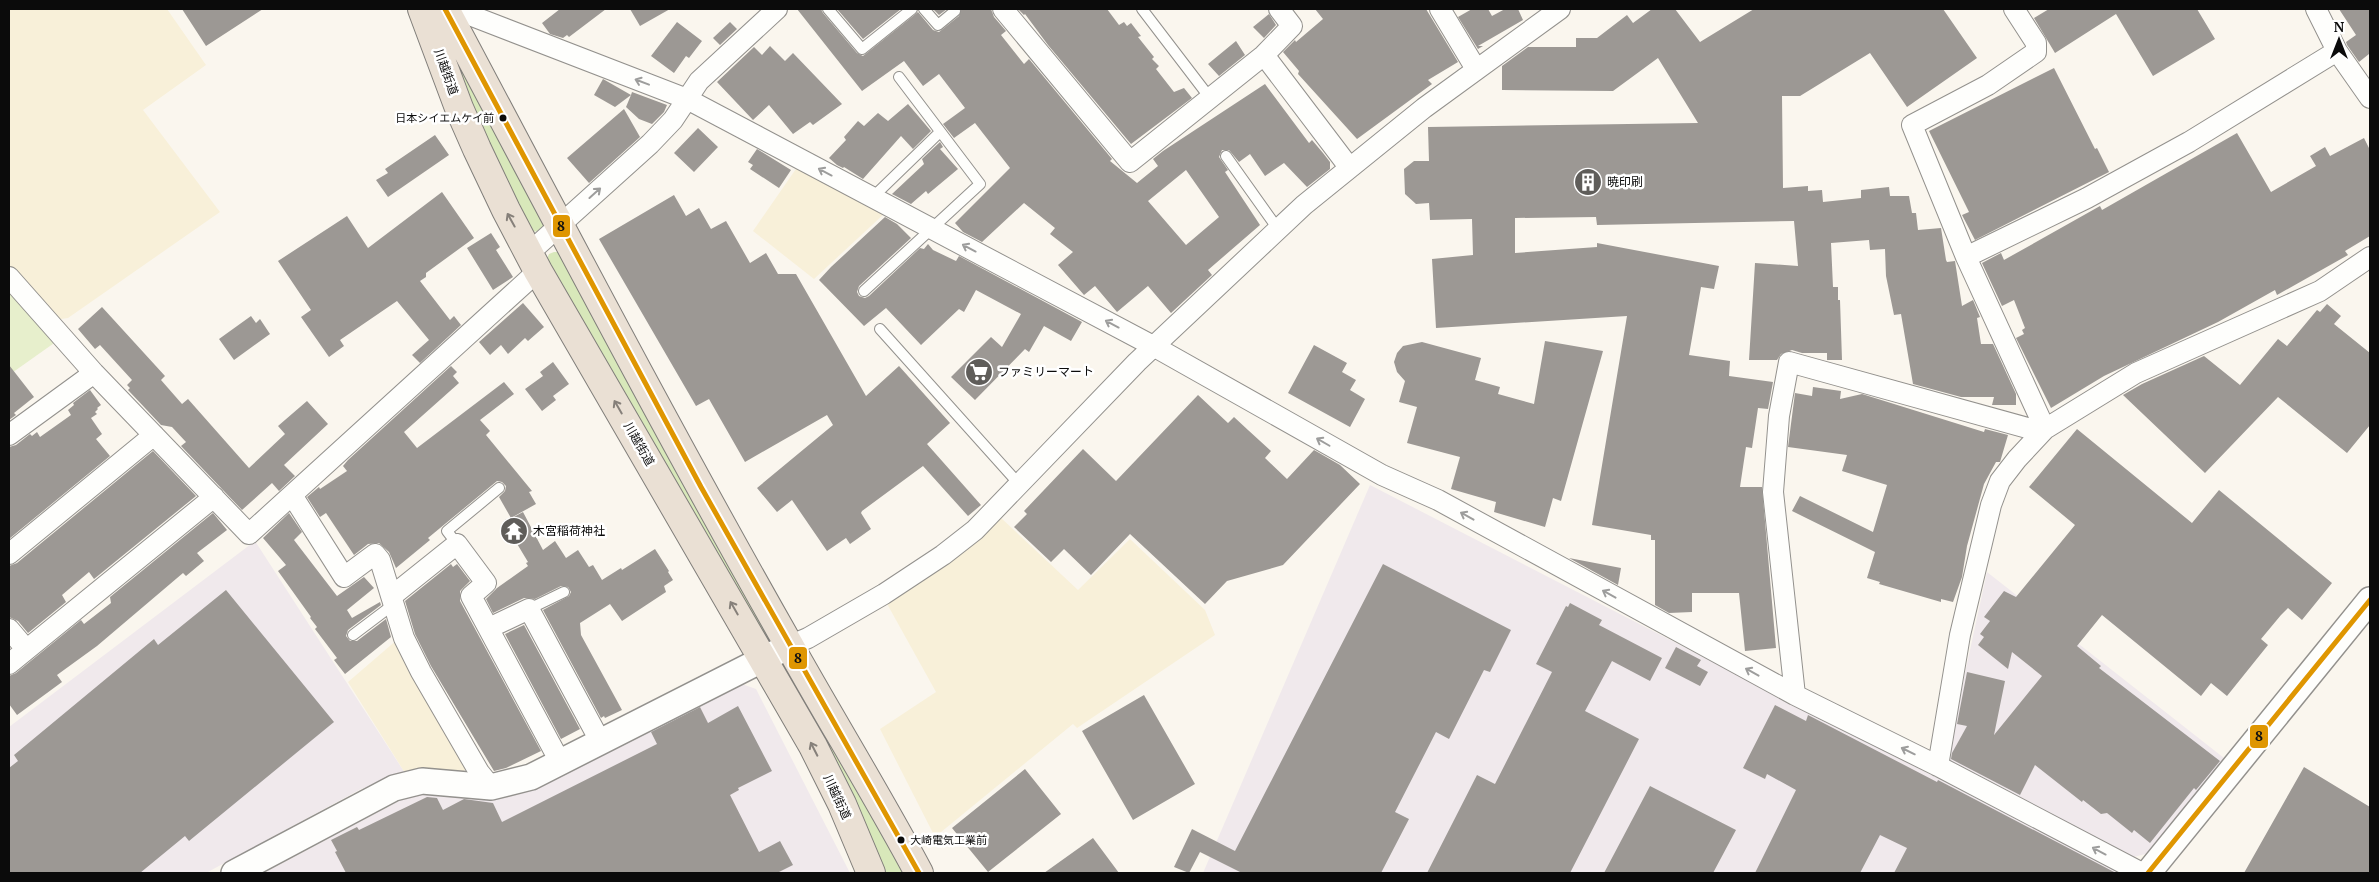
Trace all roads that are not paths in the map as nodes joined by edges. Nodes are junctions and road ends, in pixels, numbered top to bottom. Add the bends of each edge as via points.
1 (422, 9) edge
2 (446, 9) edge
3 (454, 9) edge
4 (828, 9) edge
5 (912, 9) edge
6 (924, 9) edge
7 (1003, 9) edge
8 (1142, 9) edge
9 (1279, 9) edge
10 (1440, 9) edge
11 (2014, 9) edge
12 (2316, 9) edge
13 (769, 11) edge
14 (955, 11) dead end
15 (1548, 12) edge
16 (472, 13) edge
17 (2337, 51) junction
18 (1264, 55) junction
19 (1476, 69) junction
20 (899, 77) dead end
21 (1210, 98) junction
22 (2370, 98) edge
23 (687, 99) junction
24 (940, 132) junction
25 (1226, 156) dead end
26 (1349, 168) junction
27 (874, 197) junction
28 (558, 225) junction
29 (934, 229) junction
30 (1278, 230) junction
31 (1966, 257) junction
32 (2370, 257) edge
33 (534, 262) junction
34 (9, 278) edge
35 (864, 291) dead end
36 (880, 329) dead end
37 (1156, 347) junction
38 (94, 372) junction
39 (2043, 430) junction
40 (154, 434) junction
41 (9, 435) edge
42 (1019, 484) junction
43 (499, 488) dead end
44 (292, 495) junction
45 (214, 497) junction
46 (457, 544) junction
47 (9, 554) edge
48 (564, 592) dead end
49 (393, 600) junction
50 (2370, 600) edge
51 (529, 609) junction
52 (489, 628) junction
53 (9, 629) edge
54 (353, 635) dead end
55 (789, 646) junction
56 (26, 649) junction
57 (764, 660) junction
58 (9, 664) edge
59 (1795, 695) junction
60 (600, 741) junction
61 (560, 762) junction
62 (1938, 766) junction
63 (491, 787) junction
64 (234, 873) edge
65 (871, 873) edge
66 (919, 873) edge
67 (2142, 873) edge
68 (2148, 873) edge

33 -> 1 highway, 川越街道 via 477,149
2 - 28 highway, 川越街道
3 - 16 street
4 - 5 lane via 862,49
6 - 14 lane via 938,25
7 - 21 street via 1130,162
8 - 21 lane
9 - 18 street via 1292,26
10 - 19 street
11 - 31 street via 2036,43 2036,52 1988,85 1912,125
12 - 17 street
13 - 23 street via 699,82
15 - 19 street
23 -> 16 street
17 - 22 street
17 - 31 street via 2188,142 2086,198
18 - 21 street
18 - 26 street
19 - 26 street
20 - 24 lane
27 -> 23 street
28 -> 23 street via 650,144 673,120
24 - 27 lane
24 - 29 lane via 980,184
25 - 30 lane
26 - 30 street
27 - 29 street
28 - 33 street
28 - 55 highway, 川越街道
29 - 35 lane
37 -> 29 street
30 - 37 street
31 - 39 street
32 - 39 street via 2320,291 2136,372
33 - 44 street
57 -> 33 highway, 川越街道
34 - 38 street
36 - 42 lane
37 - 42 street via 1137,362
59 -> 37 street via 1438,500 1382,475
38 - 40 street
38 - 41 street
39 - 59 street via 1789,362 1779,416 1773,492
39 - 62 street via 2016,458 2000,481 1991,505 1960,635
40 - 45 street
40 - 47 street
42 - 55 street via 975,530 943,555 884,594
43 - 46 lane via 447,531
44 - 45 street via 249,534
44 - 49 street via 344,577 375,554
45 - 56 street
46 - 49 street
46 - 52 street via 486,582 471,596
48 - 51 lane
49 - 54 lane
49 - 63 street via 404,638 420,672
50 - 68 street
51 - 52 street
51 - 60 street
52 - 61 street
53 - 56 street
55 - 57 street
55 - 66 highway, 川越街道
56 - 58 street
57 - 60 street
65 -> 57 highway, 川越街道 via 813,746
62 -> 59 street
60 - 61 street
61 - 63 street via 531,777
67 -> 62 street
63 - 64 street via 422,781 394,788

